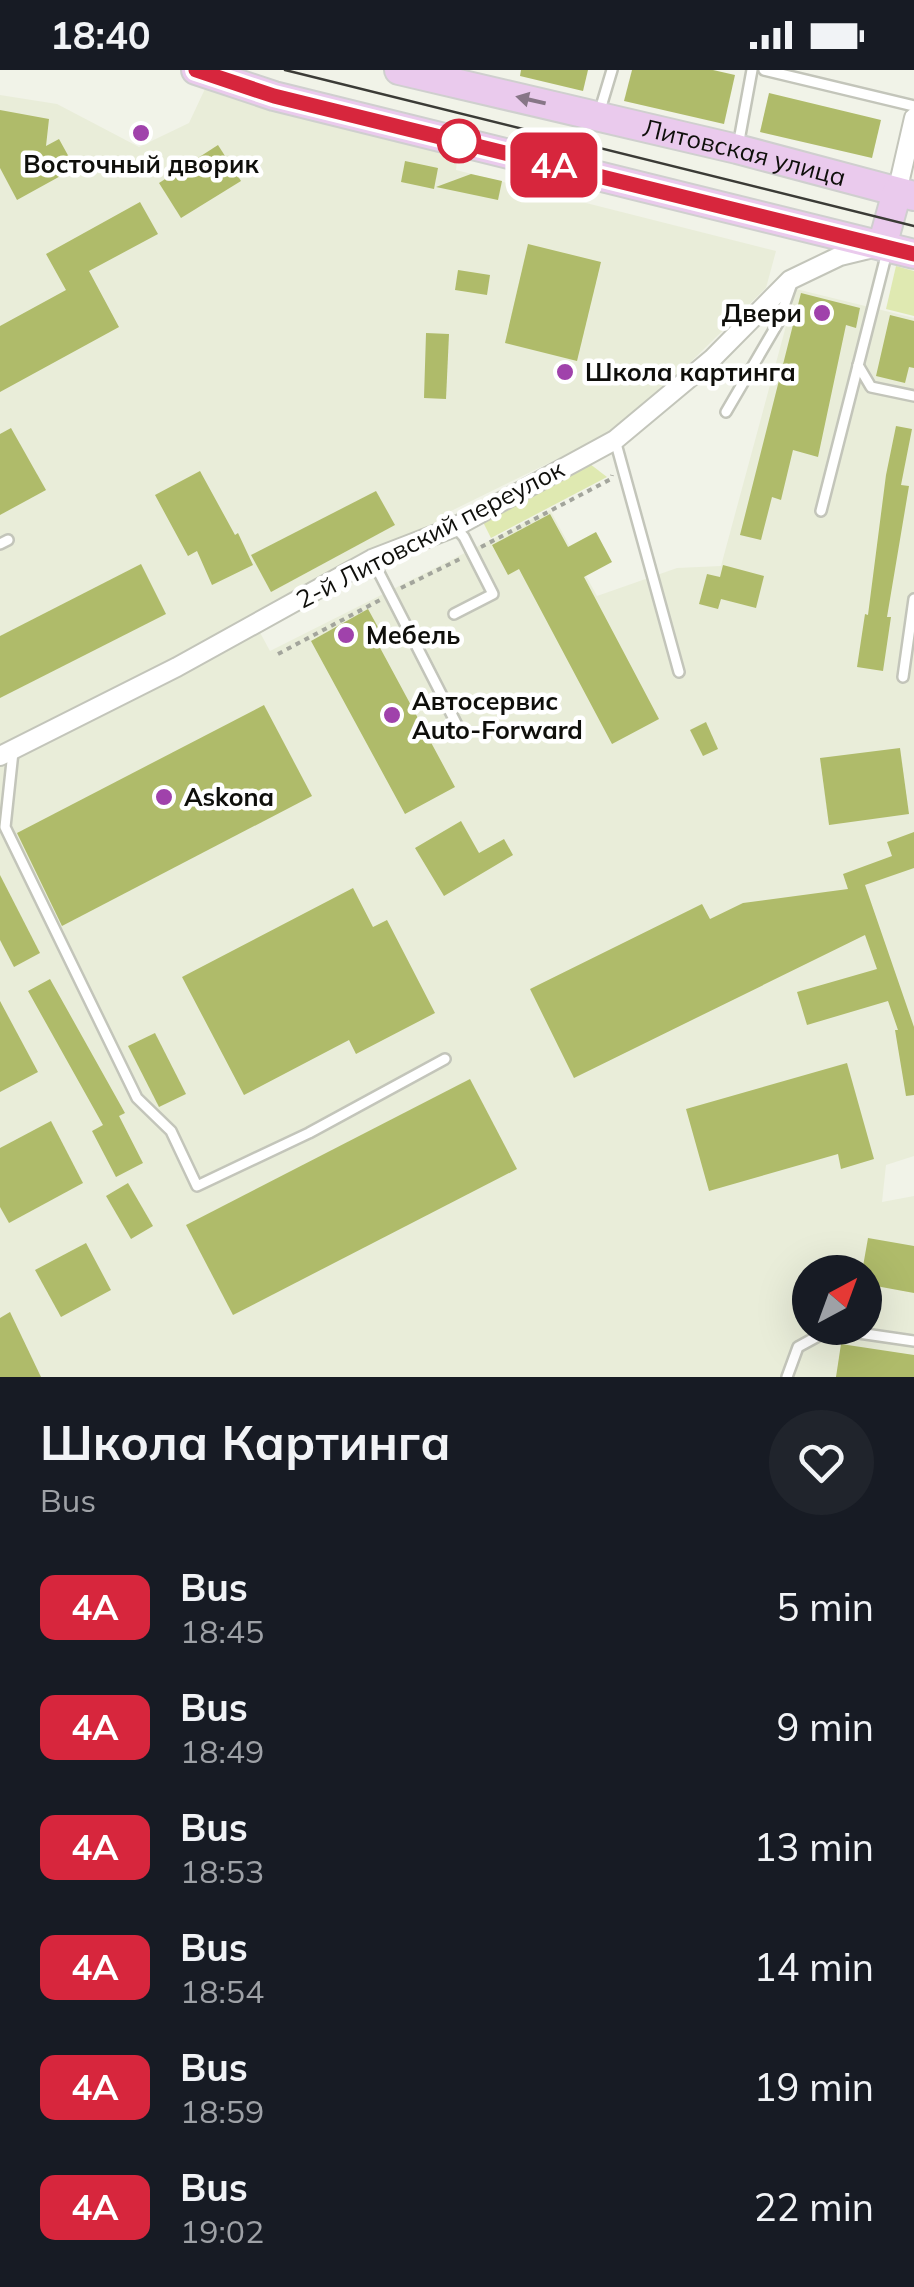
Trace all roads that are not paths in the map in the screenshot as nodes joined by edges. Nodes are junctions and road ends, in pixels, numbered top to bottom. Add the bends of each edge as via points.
1 (196, 70) edge
2 (399, 70) edge
3 (612, 70) edge
4 (752, 70) edge
5 (764, 70) edge
6 (809, 75) edge
7 (914, 106) edge
8 (598, 115) junction
9 (914, 118) edge
10 (737, 149) junction
11 (905, 194) edge
12 (894, 249) edge
13 (790, 280) junction
14 (858, 365) junction
15 (914, 396) edge
16 (726, 412) dead end
17 (615, 440) junction
18 (821, 511) dead end
19 (456, 526) junction
20 (372, 559) junction
21 (914, 598) edge
22 (454, 614) dead end
23 (679, 672) dead end
24 (903, 677) dead end
25 (458, 724) dead end
26 (7, 753) edge
27 (445, 1058) dead end
28 (914, 1340) edge
29 (787, 1377) edge

1 - 12 main road via 274,96
8 -> 2 main road, Литовская улица
3 - 8 lane
4 - 10 lane
5 - 6 lane
6 - 7 lane
8 - 10 main road, Литовская улица
9 - 11 street
10 - 11 main road, Литовская улица
11 - 12 main road
12 - 13 street, 2-й Литовский переулок via 840,256
12 - 14 lane
13 - 16 lane via 778,323
13 - 17 street, 2-й Литовский переулок via 712,359
14 - 15 lane via 871,386
14 - 18 lane
17 - 19 street, 2-й Литовский переулок
17 - 23 lane
19 - 20 street, 2-й Литовский переулок
19 - 22 lane via 493,594
20 - 25 lane
20 - 26 street, 2-й Литовский переулок
21 - 24 lane
26 - 27 lane via 4,828 137,1098 172,1131 197,1186
28 - 29 lane via 830,1329 798,1346

